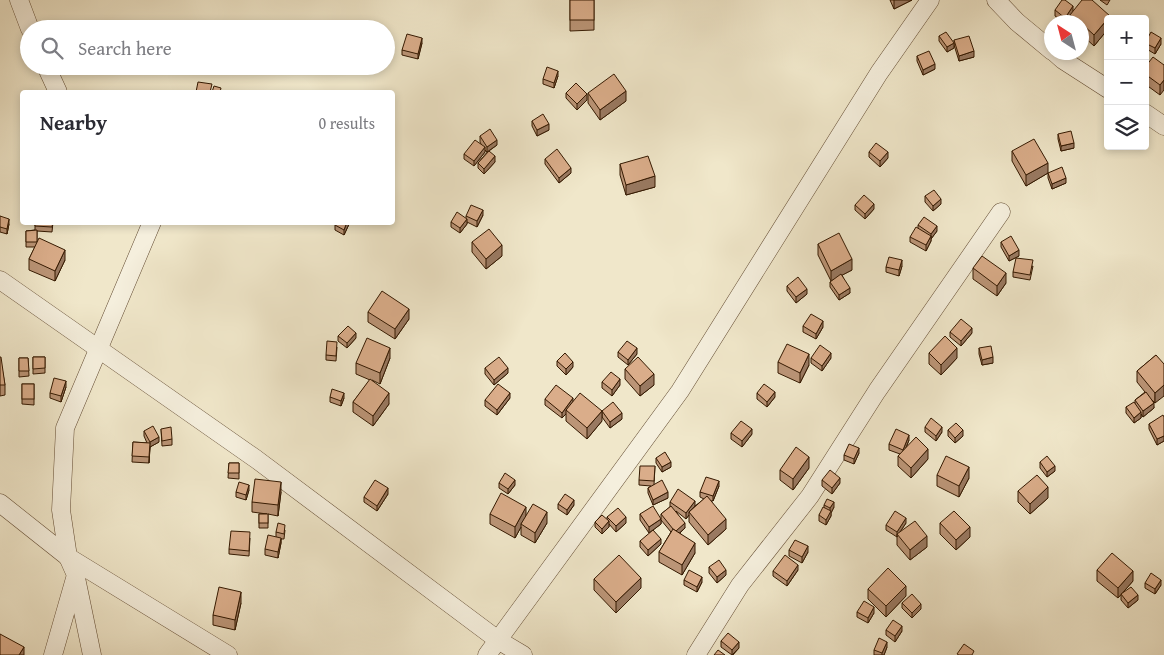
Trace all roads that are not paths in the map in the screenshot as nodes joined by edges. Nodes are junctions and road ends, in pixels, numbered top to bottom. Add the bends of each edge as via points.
1 (19, 0) edge
2 (930, 0) edge
3 (996, 0) edge
4 (27, 20) edge
5 (1044, 44) edge
6 (1063, 60) edge
7 (50, 75) edge
8 (1104, 86) edge
9 (57, 90) edge
10 (1149, 117) edge
11 (1164, 126) edge
12 (1001, 212) dead end
13 (151, 225) edge
14 (0, 280) edge
15 (99, 350) junction
16 (0, 503) edge
17 (68, 557) junction
18 (76, 575) junction
19 (498, 640) junction
20 (53, 655) edge
21 (92, 655) edge
22 (228, 655) edge
23 (487, 655) edge
24 (523, 655) edge
25 (696, 655) edge

1 - 4 street
2 - 19 street via 879,73 680,391
3 - 5 street
6 - 8 street
7 - 9 street
10 - 11 street
12 - 25 street via 810,496 740,585
13 - 15 street
14 - 15 street
15 - 17 street via 65,428 61,510
15 - 19 street via 256,459
16 - 17 street
17 - 18 street
17 - 22 street
18 - 20 street
18 - 21 street
19 - 23 street
19 - 24 street

